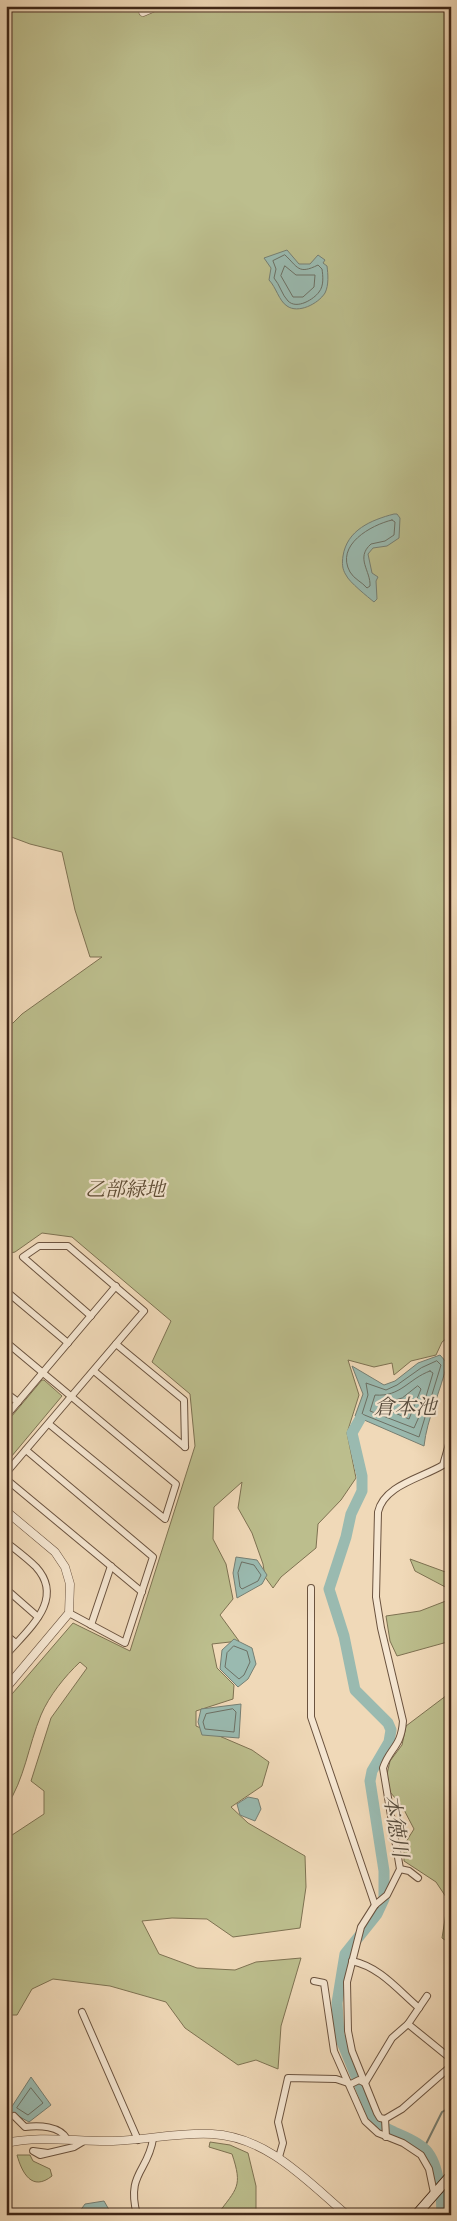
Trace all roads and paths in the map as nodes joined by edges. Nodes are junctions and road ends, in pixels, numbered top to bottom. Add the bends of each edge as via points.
1 (157, 6) edge
2 (143, 12) dead end
3 (116, 1286) junction
4 (6, 1291) edge
5 (91, 1316) junction
6 (6, 1342) edge
7 (68, 1343) junction
8 (116, 1344) junction
9 (94, 1371) junction
10 (43, 1373) junction
11 (6, 1392) edge
12 (71, 1397) junction
13 (18, 1402) junction
14 (6, 1416) edge
15 (49, 1424) junction
16 (451, 1437) edge
17 (26, 1450) junction
18 (6, 1473) edge
19 (6, 1479) edge
20 (6, 1511) edge
21 (6, 1542) edge
22 (110, 1566) junction
23 (311, 1588) dead end
24 (6, 1590) edge
25 (142, 1592) junction
26 (69, 1613) junction
27 (38, 1617) junction
28 (91, 1625) junction
29 (6, 1635) edge
30 (16, 1643) junction
31 (6, 1655) edge
32 (6, 1688) edge
33 (400, 1869) junction
34 (418, 1878) dead end
35 (377, 1903) junction
36 (352, 1960) junction
37 (314, 1981) dead end
38 (428, 1996) dead end
39 (419, 2008) junction
40 (82, 2012) dead end
41 (408, 2024) junction
42 (451, 2059) edge
43 (451, 2066) edge
44 (362, 2081) junction
45 (351, 2084) junction
46 (14, 2116) dead end
47 (385, 2119) junction
48 (386, 2137) junction
49 (67, 2139) junction
50 (153, 2139) junction
51 (138, 2140) junction
52 (84, 2141) junction
53 (6, 2143) edge
54 (48, 2153) dead end
55 (279, 2157) junction
56 (451, 2175) edge
57 (438, 2189) junction
58 (137, 2215) edge
59 (347, 2215) edge
60 (416, 2215) edge

1 - 2 street
3 - 5 street
3 - 5 street via 68,1246 39,1246 22,1257
3 - 8 street via 144,1312
4 - 7 street
5 - 7 street
6 - 10 street
7 - 10 street
8 - 9 street
8 - 9 street via 184,1400 185,1447
9 - 12 street
10 - 12 street
10 - 13 street
11 - 13 street
12 - 15 street
12 - 15 street via 176,1484 165,1518
13 - 14 street
15 - 17 street
16 - 33 street via 443,1465 390,1492 380,1502 378,1512 376,1597 403,1720 402,1735 383,1768
17 - 18 street
17 - 25 street via 153,1557
19 - 22 street
20 - 26 street via 55,1552 60,1560 70,1584
21 - 27 street via 44,1578 48,1591 47,1605
22 - 25 street
22 - 28 street
23 - 35 street via 311,1717
24 - 27 street
25 - 28 street via 125,1643
26 - 28 street
26 - 32 street
27 - 30 street
29 - 30 street
30 - 31 street
33 - 34 street
33 - 35 street via 387,1895
35 - 36 street via 361,1927
36 - 39 street via 378,1972
36 - 44 street via 347,1982 348,2031
37 - 45 street via 324,1983 334,2051
38 - 39 street
39 - 41 street
40 - 51 street
41 - 42 street
41 - 44 street via 392,2038
43 - 47 street via 402,2109
44 - 45 street
44 - 47 street via 377,2113
45 - 48 street via 369,2126
45 - 55 street via 336,2080 288,2078 278,2122 283,2143
46 - 49 street via 26,2127 61,2131
47 - 48 street
48 - 57 street via 421,2155
49 - 52 street
49 - 53 street
50 - 51 street
50 - 55 street via 218,2134 253,2144
50 - 58 street via 152,2148 132,2188
51 - 52 street
52 - 54 street via 74,2147
55 - 59 street
56 - 57 main road
57 - 60 main road

